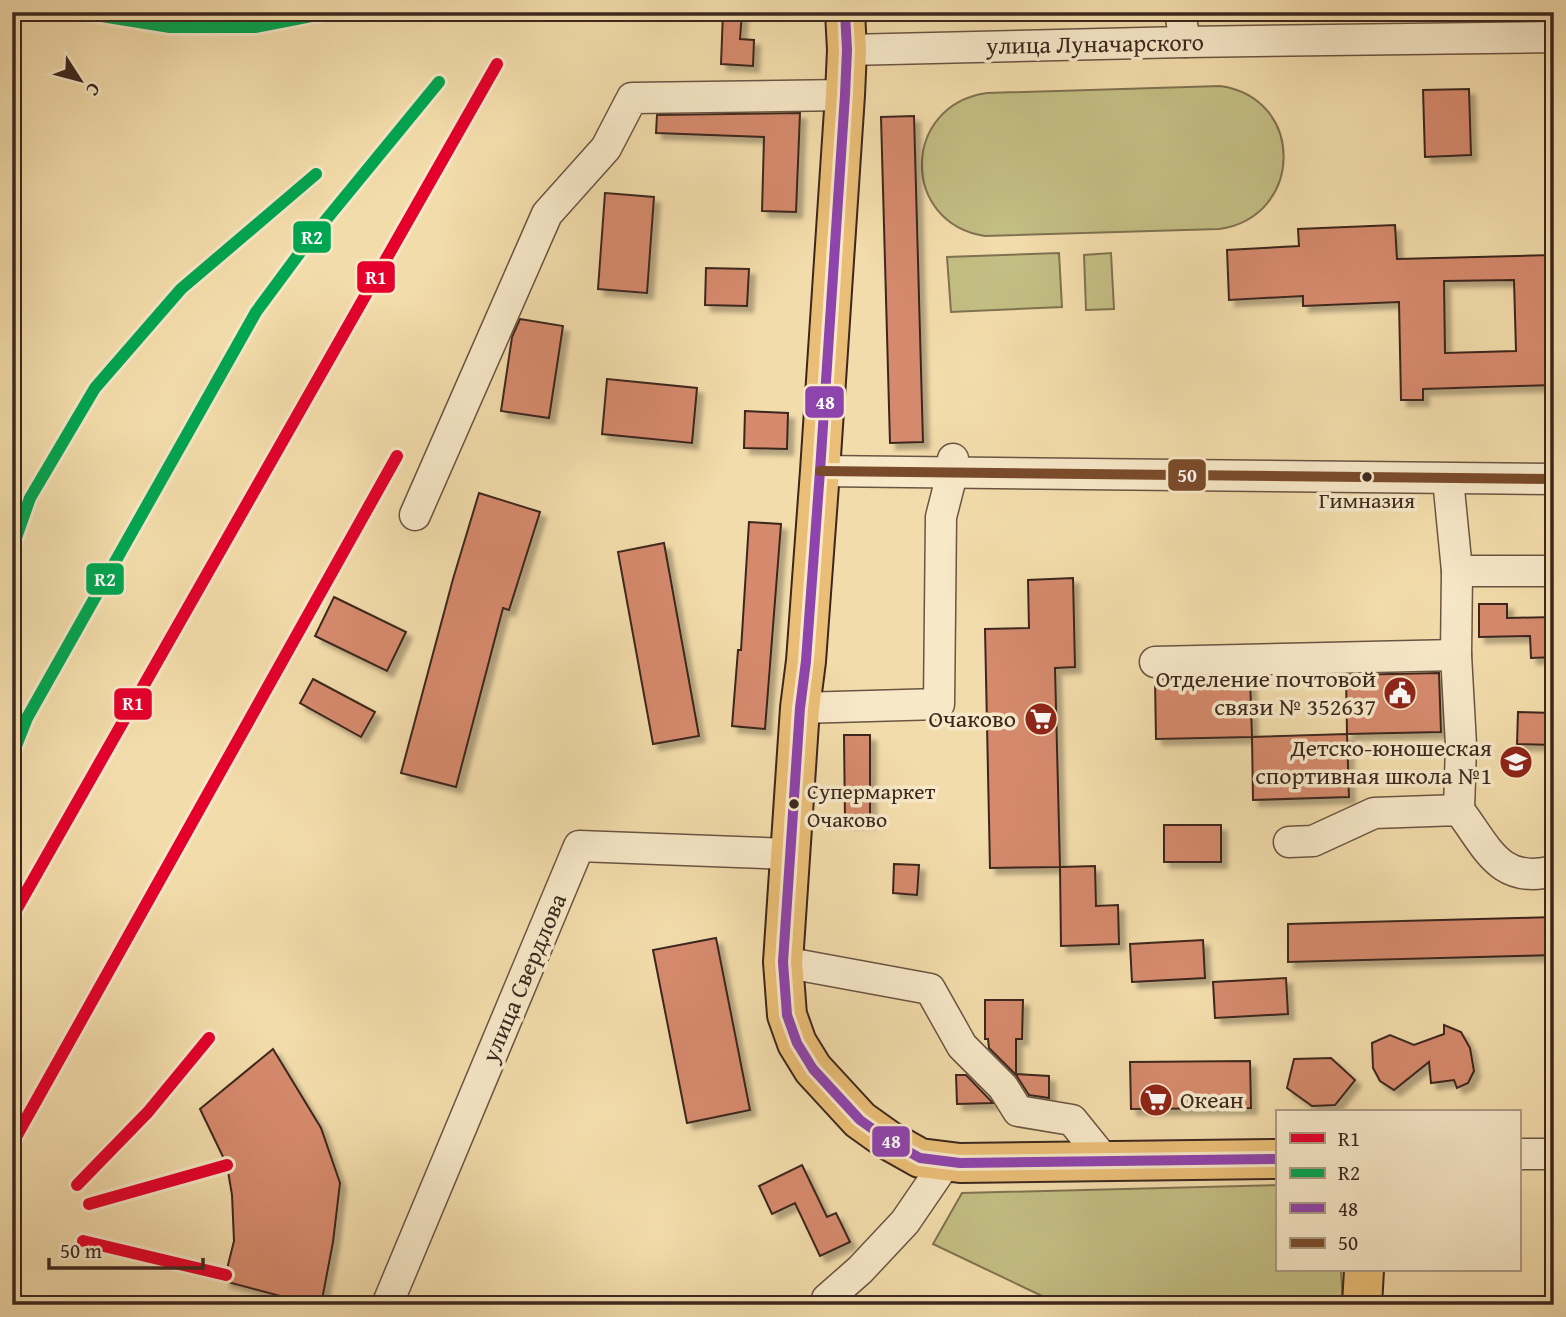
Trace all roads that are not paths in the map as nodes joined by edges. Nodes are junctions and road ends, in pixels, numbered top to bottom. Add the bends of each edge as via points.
1 (845, 12) edge
2 (1180, 12) edge
3 (1554, 37) edge
4 (1185, 42) junction
5 (847, 50) junction
6 (845, 95) junction
7 (1554, 463) edge
8 (820, 464) junction
9 (953, 466) junction
10 (1448, 479) junction
11 (1554, 479) edge
12 (415, 515) dead end
13 (1457, 571) junction
14 (1554, 571) edge
15 (1456, 655) junction
16 (1155, 662) dead end
17 (800, 708) junction
18 (1459, 810) junction
19 (1289, 842) dead end
20 (790, 854) junction
21 (1554, 871) edge
22 (783, 962) junction
23 (1520, 1154) edge
24 (1554, 1154) edge
25 (1276, 1159) edge
26 (946, 1161) junction
27 (1106, 1162) junction
28 (1364, 1272) edge
29 (827, 1299) dead end
30 (387, 1305) edge
31 (1362, 1305) edge

1 - 5 main road
2 - 4 street
3 - 4 street, улица Луначарского
4 - 5 street, улица Луначарского
5 - 6 main road
6 - 8 main road
6 - 12 street via 632,97 606,148 547,214
7 - 9 street
8 - 9 street
8 - 17 main road
9 - 10 street
9 - 17 street via 941,517 939,704
10 - 11 street
10 - 13 street
13 - 14 street
13 - 15 street
15 - 16 street
15 - 18 street
17 - 20 main road
18 - 19 street via 1374,813 1313,841
18 - 21 street via 1501,866 1521,875
20 - 22 main road
20 - 30 street, улица Свердлова via 579,846
22 - 26 main road via 787,1015 813,1069 860,1120 888,1140 920,1158
22 - 27 street via 930,989 962,1046 1003,1087 1018,1111 1072,1120
23 - 24 street
25 - 27 main road
26 - 27 main road
26 - 29 street via 905,1222
28 - 31 main road

